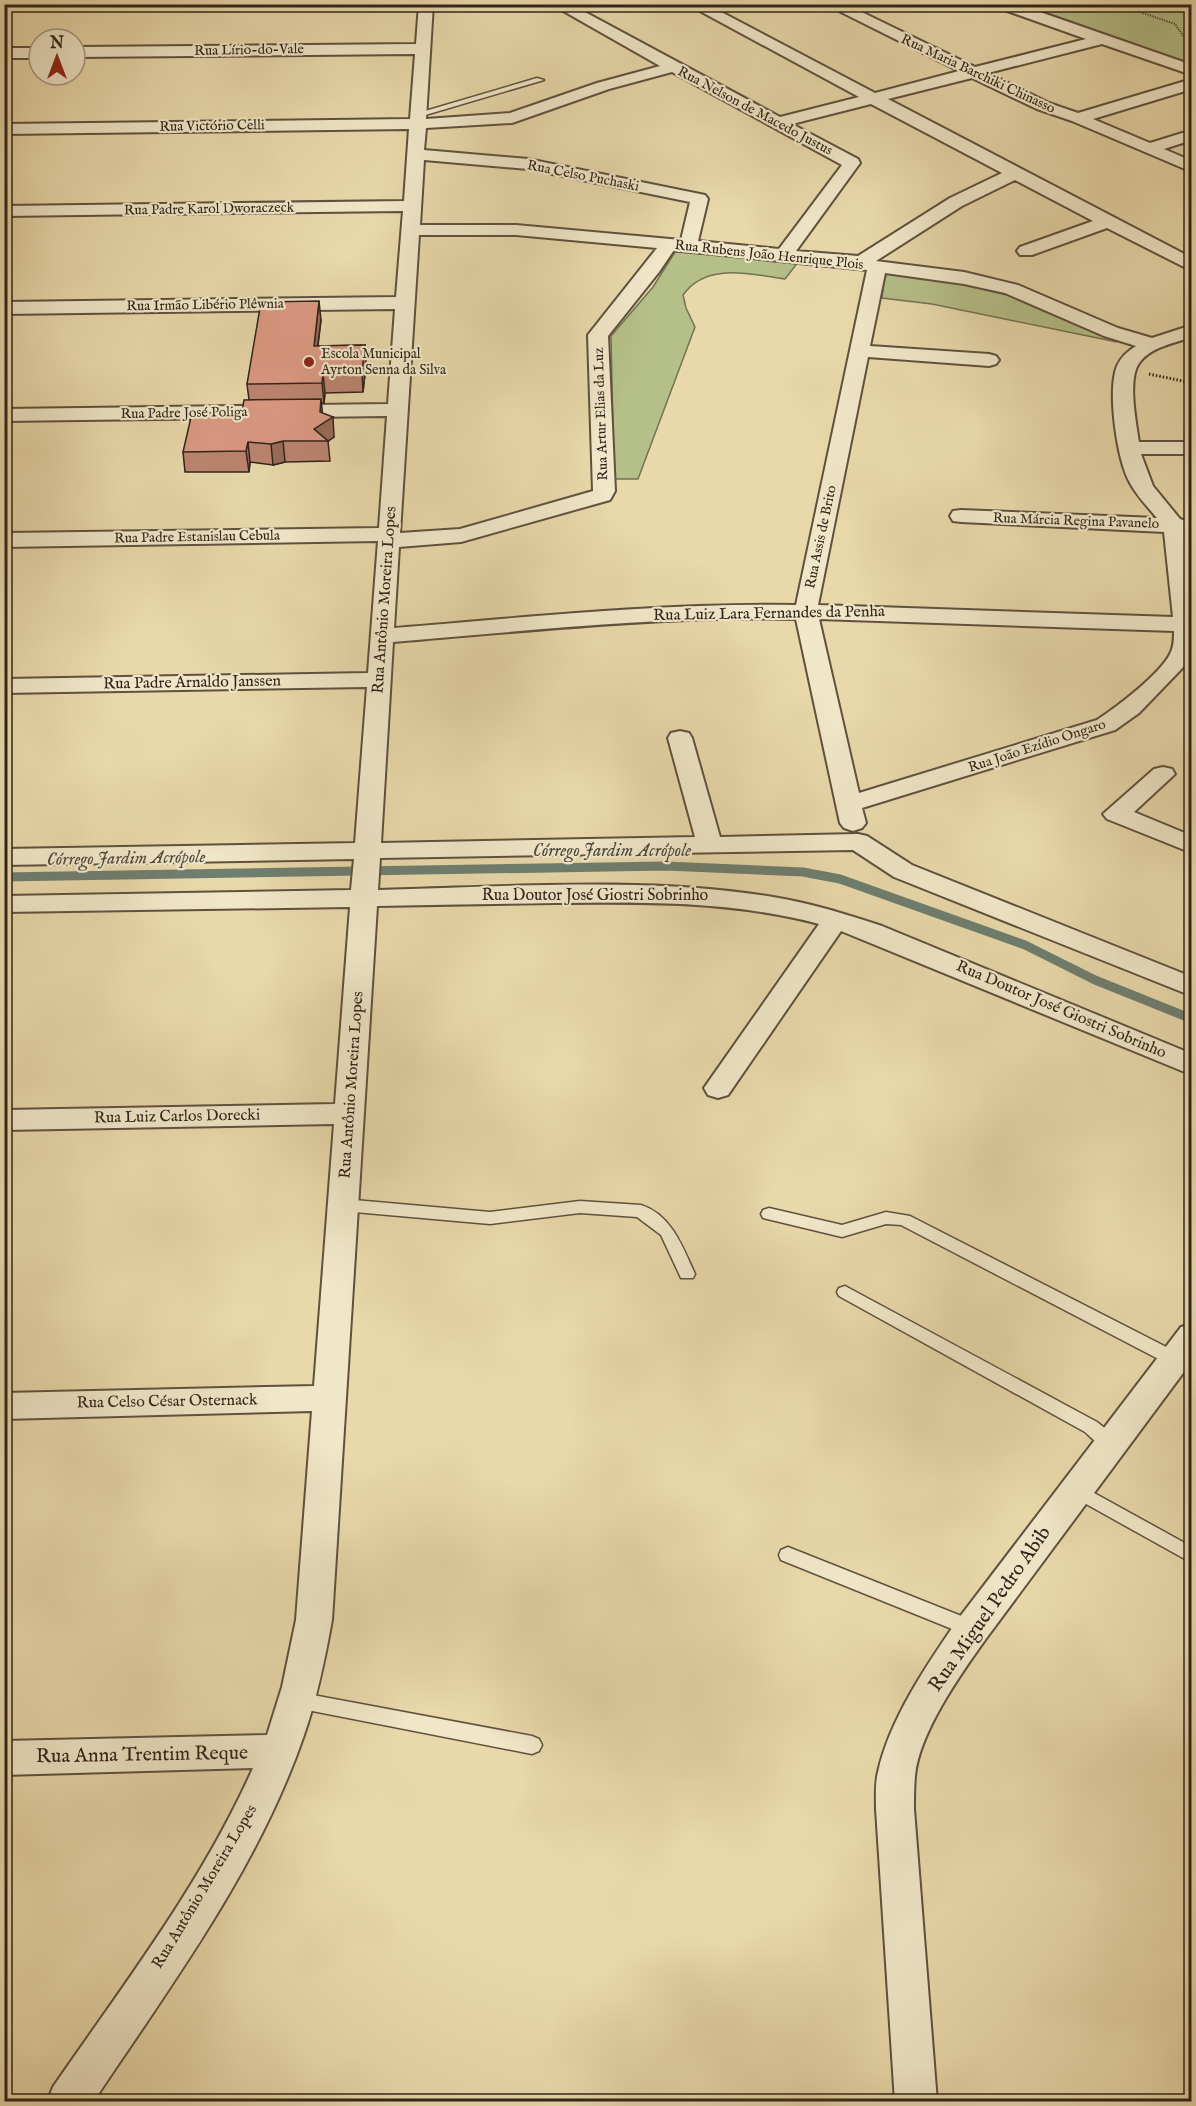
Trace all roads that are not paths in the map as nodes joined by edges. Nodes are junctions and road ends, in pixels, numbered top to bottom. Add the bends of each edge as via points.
1 (426, 4) edge
2 (558, 4) edge
3 (694, 4) edge
4 (832, 4) edge
5 (1001, 4) edge
6 (1103, 39) junction
7 (424, 49) junction
8 (87, 52) edge
9 (4, 53) edge
10 (27, 53) edge
11 (673, 67) junction
12 (1191, 70) edge
13 (971, 73) junction
14 (540, 80) dead end
15 (1191, 84) edge
16 (873, 98) junction
17 (1078, 118) junction
18 (419, 119) junction
19 (777, 123) junction
20 (4, 129) edge
21 (1191, 135) edge
22 (1150, 148) junction
23 (417, 154) junction
24 (1191, 167) edge
25 (1015, 173) junction
26 (413, 206) junction
27 (4, 211) edge
28 (1107, 222) junction
29 (411, 230) junction
30 (678, 246) junction
31 (1026, 251) dead end
32 (784, 255) junction
33 (869, 265) junction
34 (1191, 266) edge
35 (406, 303) junction
36 (4, 308) edge
37 (1191, 331) edge
38 (1151, 344) junction
39 (860, 351) junction
40 (989, 360) dead end
41 (399, 410) junction
42 (4, 415) edge
43 (1129, 448) junction
44 (1191, 448) edge
45 (961, 516) dead end
46 (1183, 526) edge
47 (390, 538) junction
48 (4, 540) edge
49 (807, 610) junction
50 (1188, 625) edge
51 (383, 636) junction
52 (380, 680) junction
53 (4, 686) edge
54 (680, 738) dead end
55 (1162, 774) dead end
56 (848, 804) junction
57 (858, 842) junction
58 (711, 845) junction
59 (1191, 845) edge
60 (368, 850) junction
61 (4, 856) edge
62 (365, 898) junction
63 (4, 904) edge
64 (836, 919) junction
65 (1191, 987) edge
66 (1191, 1065) edge
67 (718, 1088) dead end
68 (349, 1114) junction
69 (4, 1120) edge
70 (343, 1205) junction
71 (769, 1214) dead end
72 (687, 1274) dead end
73 (845, 1292) dead end
74 (1183, 1347) edge
75 (330, 1398) junction
76 (4, 1406) edge
77 (1111, 1443) junction
78 (1076, 1490) junction
79 (788, 1554) dead end
80 (1191, 1556) edge
81 (972, 1629) junction
82 (297, 1700) junction
83 (532, 1746) dead end
84 (279, 1751) junction
85 (4, 1758) edge
86 (68, 2102) edge
87 (916, 2102) edge

1 - 7 street, Rua Antônio Moreira Lopes
2 - 11 street, Rua Nelson de Macedo Justus
3 - 16 street
4 - 13 street, Rua Maria Barchiki Chinasso
5 - 6 street
6 - 12 street
6 - 13 street
7 - 8 street, Rua Lírio-do-Vale
7 - 18 street, Rua Antônio Moreira Lopes
9 - 10 street
11 - 18 street, Rua Victório Celli via 603,86 512,118
11 - 19 street, Rua Nelson de Macedo Justus
13 - 16 street
13 - 17 street, Rua Maria Barchiki Chinasso
14 - 18 lane
15 - 17 street
16 - 19 street
16 - 25 street
17 - 22 street, Rua Maria Barchiki Chinasso
18 - 20 street, Rua Victório Celli
18 - 23 street, Rua Antônio Moreira Lopes
19 - 32 street, Rua Nelson de Macedo Justus via 852,163
21 - 22 street
22 - 24 street, Rua Maria Barchiki Chinasso
23 - 26 street, Rua Antônio Moreira Lopes
23 - 30 street, Rua Celso Puchaski via 528,164 699,199
25 - 28 street
25 - 33 street via 956,202
26 - 27 street, Rua Padre Karol Dworaczeck
26 - 29 street, Rua Antônio Moreira Lopes
28 - 31 street
28 - 34 street
29 - 30 street, Rua Rubens João Henrique Plois via 516,230
29 - 35 street, Rua Antônio Moreira Lopes
30 - 32 street, Rua Rubens João Henrique Plois
30 - 47 street, Rua Artur Elias da Luz via 653,268 598,335 602,495 461,535
32 - 33 street, Rua Rubens João Henrique Plois
33 - 38 street, Rua Rubens João Henrique Plois via 964,278 1011,289 1111,332
33 - 39 street, Rua Assis de Brito
35 - 36 street, Rua Irmão Libério Plêwnia
35 - 41 street, Rua Antônio Moreira Lopes
37 - 38 street
38 - 43 street via 1125,368 1121,387
39 - 40 street
39 - 49 street, Rua Assis de Brito
41 - 42 street, Rua Padre José Poliga
41 - 47 street, Rua Antônio Moreira Lopes
43 - 44 street
43 - 46 street via 1139,480 1155,504
45 - 46 street, Rua Márcia Regina Pavanelo
46 - 50 street, Rua João Ezídio Ongaro
47 - 48 street, Rua Padre Estanislau Cebula
47 - 51 street, Rua Antônio Moreira Lopes
49 - 50 street, Rua Luiz Lara Fernandes da Penha
49 - 51 street, Rua Luiz Lara Fernandes da Penha via 635,616
49 - 56 street, Rua Assis de Brito
50 - 56 street, Rua João Ezídio Ongaro via 1179,660 1120,718 1090,731
51 - 52 street, Rua Antônio Moreira Lopes
52 - 53 street, Rua Padre Arnaldo Janssen
52 - 60 street, Rua Antônio Moreira Lopes
54 - 58 street
55 - 59 street via 1116,814
56 - 57 street, Rua Assis de Brito
57 - 58 street
57 - 65 street via 903,871
58 - 60 street
60 - 61 street
60 - 62 street, Rua Antônio Moreira Lopes
62 - 63 street, Rua Doutor José Giostri Sobrinho
62 - 64 street, Rua Doutor José Giostri Sobrinho via 669,894 768,903
62 - 68 street, Rua Antônio Moreira Lopes
64 - 66 street, Rua Doutor José Giostri Sobrinho
64 - 67 street
68 - 69 street, Rua Luiz Carlos Dorecki
68 - 70 street, Rua Antônio Moreira Lopes
70 - 72 lane via 490,1218 580,1208 641,1211 667,1231
70 - 75 street, Rua Antônio Moreira Lopes
71 - 74 lane via 842,1231 886,1218 904,1220
73 - 77 lane via 1091,1427
74 - 77 street, Rua Miguel Pedro Abib
75 - 76 street, Rua Celso César Osternack
75 - 82 street, Rua Antônio Moreira Lopes via 314,1620
77 - 78 street, Rua Miguel Pedro Abib
78 - 80 lane
78 - 81 street, Rua Miguel Pedro Abib
79 - 81 lane
81 - 87 street, Rua Miguel Pedro Abib via 921,1710 904,1744 896,1775 895,1809
82 - 83 lane
82 - 84 street, Rua Antônio Moreira Lopes
84 - 85 street, Rua Anna Trentim Reque
84 - 86 street, Rua Antônio Moreira Lopes via 228,1856

